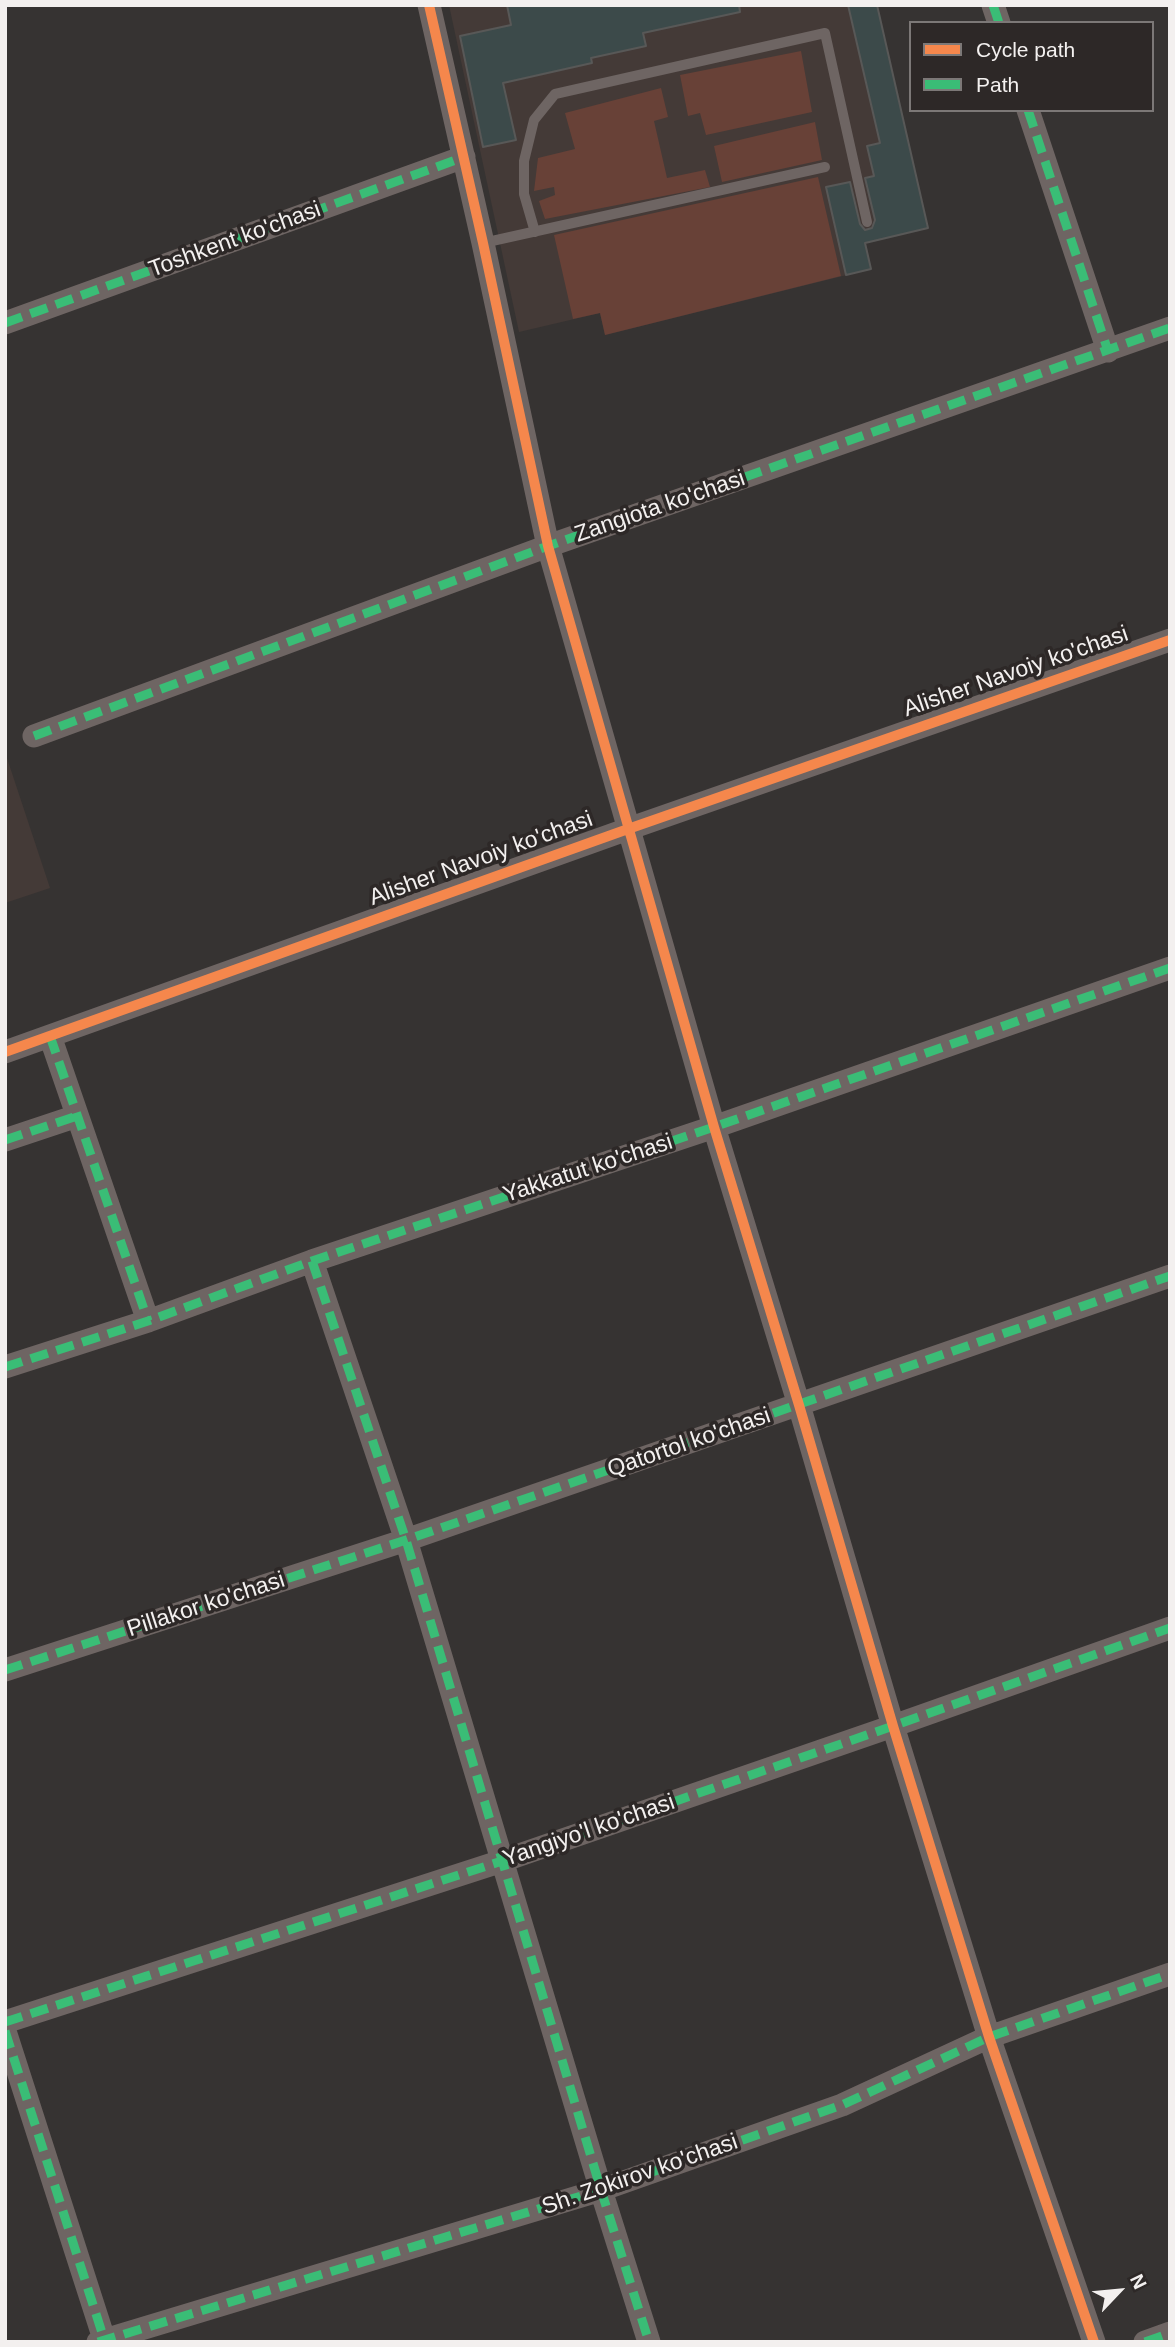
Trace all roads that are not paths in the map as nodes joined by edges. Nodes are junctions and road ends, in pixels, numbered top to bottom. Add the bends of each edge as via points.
1 (429, 5) edge
2 (1029, 112) edge
3 (464, 158) junction
4 (825, 167) dead end
5 (867, 222) dead end
6 (535, 232) junction
7 (484, 243) junction
8 (5, 323) edge
9 (1170, 328) edge
10 (1108, 351) junction
11 (548, 546) junction
12 (1170, 640) edge
13 (34, 736) dead end
14 (628, 829) junction
15 (1170, 968) edge
16 (50, 1036) junction
17 (5, 1052) edge
18 (77, 1116) junction
19 (714, 1127) junction
20 (5, 1140) edge
21 (312, 1261) junction
22 (1170, 1276) edge
23 (148, 1321) junction
24 (5, 1367) edge
25 (799, 1405) junction
26 (406, 1540) junction
27 (1170, 1628) edge
28 (5, 1670) edge
29 (893, 1726) junction
30 (502, 1861) junction
31 (1170, 1974) edge
32 (5, 2022) edge
33 (5, 2031) edge
34 (989, 2037) junction
35 (601, 2190) junction
36 (1170, 2333) edge
37 (103, 2341) edge
38 (649, 2342) edge
39 (1094, 2342) edge
40 (1145, 2342) edge

1 - 3 street
2 - 10 street
3 - 7 street
3 - 8 street, Toshkent ko'chasi
4 - 6 lane
5 - 6 lane via 825,33 555,94 534,120 524,160 524,194
6 - 7 lane
7 - 11 street
9 - 10 street, Zangiota ko'chasi
10 - 11 street, Zangiota ko'chasi
11 - 13 street, Zangiota ko'chasi
11 - 14 street
12 - 14 street, Alisher Navoiy ko'chasi
14 - 16 street, Alisher Navoiy ko'chasi
14 - 19 street
15 - 19 street, Yakkatut ko'chasi
16 - 17 street, Alisher Navoiy ko'chasi
16 - 18 street
18 - 20 street
18 - 23 street
19 - 21 street, Yakkatut ko'chasi
19 - 25 street
21 - 23 street, Yakkatut ko'chasi
21 - 26 street
22 - 25 street, Qatortol ko'chasi
23 - 24 street, Yakkatut ko'chasi
25 - 26 street, Qatortol ko'chasi
25 - 29 street
26 - 28 street, Pillakor ko'chasi
26 - 30 street
27 - 29 street, Yangiyo'l ko'chasi
29 - 30 street, Yangiyo'l ko'chasi
29 - 34 street
30 - 32 street, Yangiyo'l ko'chasi
30 - 35 street
31 - 34 street, Sh. Zokirov ko'chasi
33 - 37 street
34 - 35 street, Sh. Zokirov ko'chasi via 842,2105
34 - 39 street
35 - 37 street, Sh. Zokirov ko'chasi
35 - 38 street
36 - 40 street

